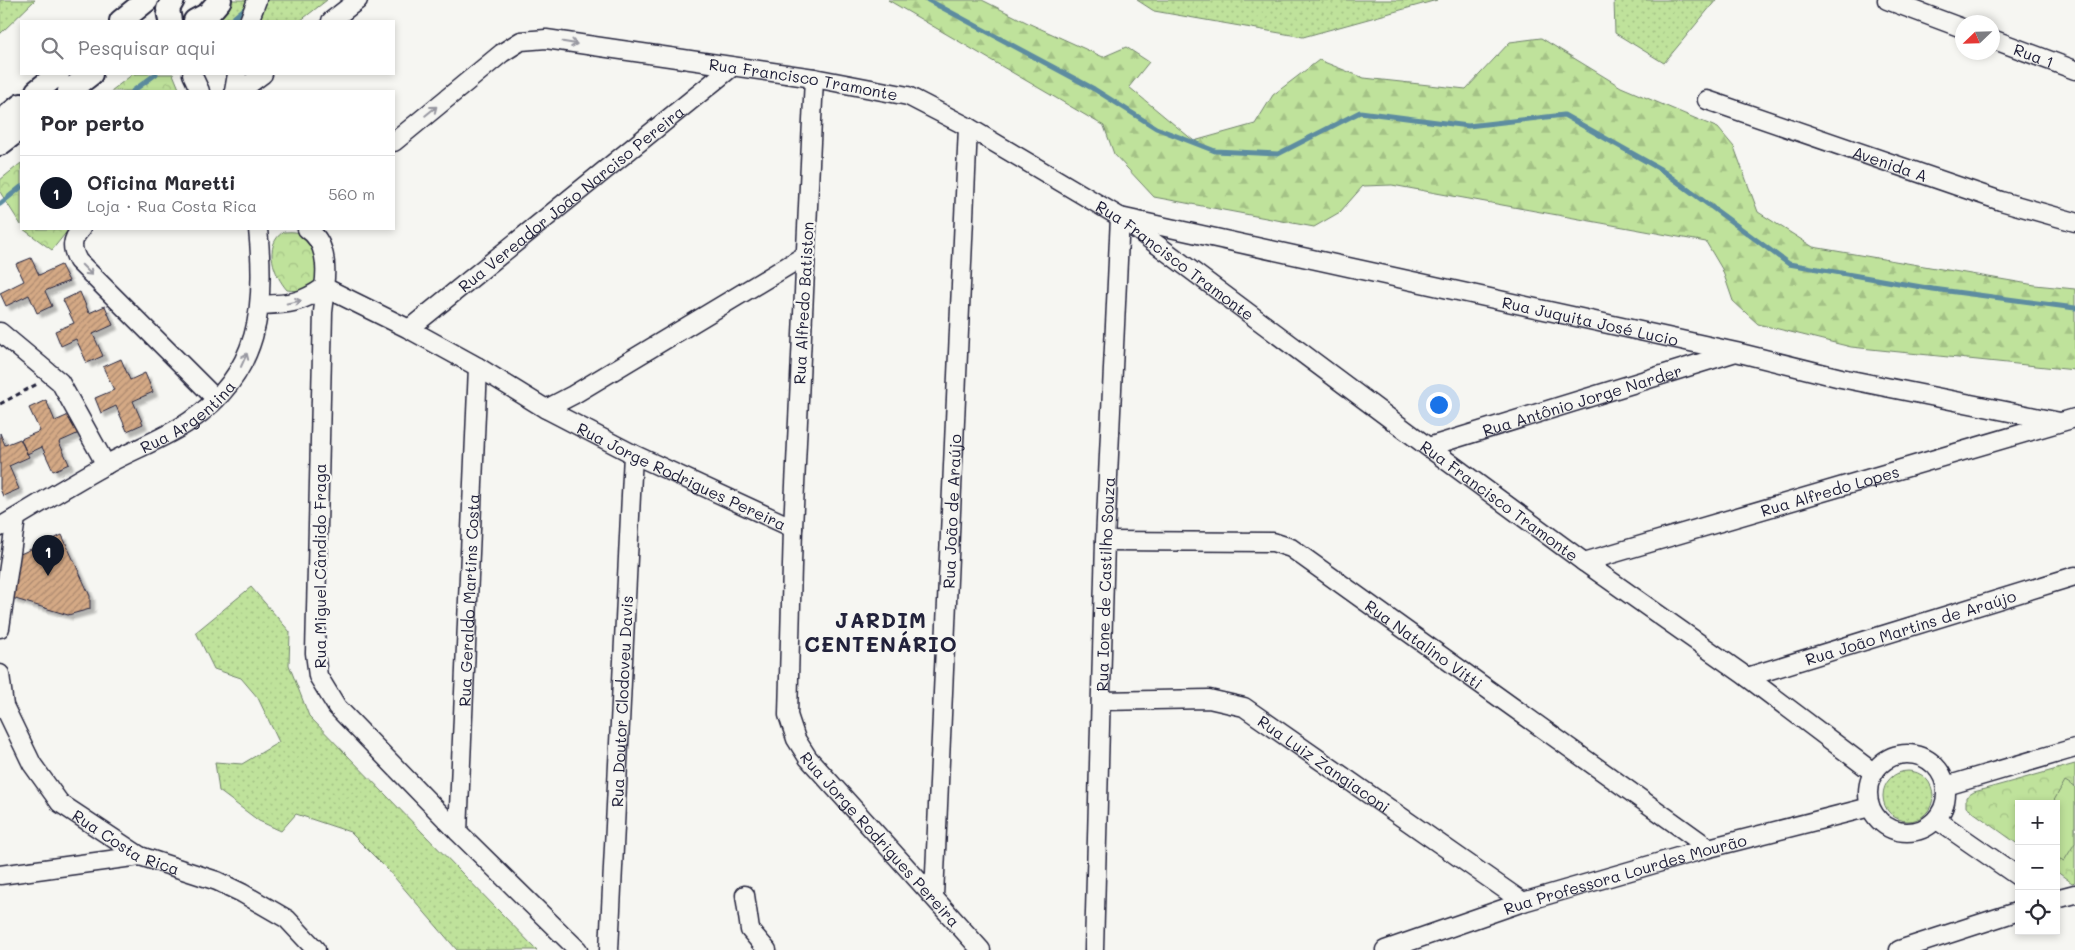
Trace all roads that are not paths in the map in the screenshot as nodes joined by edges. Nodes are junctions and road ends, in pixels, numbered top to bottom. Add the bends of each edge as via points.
1 (147, 0) edge
2 (173, 0) edge
3 (220, 0) edge
4 (257, 0) edge
5 (358, 0) edge
6 (1887, 0) edge
7 (122, 20) edge
8 (170, 20) edge
9 (197, 20) edge
10 (249, 20) edge
11 (332, 20) edge
12 (1955, 25) edge
13 (2000, 42) edge
14 (732, 67) junction
15 (2075, 70) edge
16 (57, 75) edge
17 (90, 75) edge
18 (192, 75) edge
19 (237, 75) edge
20 (262, 75) edge
21 (814, 78) junction
22 (38, 90) edge
23 (70, 90) edge
24 (200, 90) edge
25 (234, 90) edge
26 (241, 90) edge
27 (1707, 100) dead end
28 (20, 106) edge
29 (0, 122) edge
30 (968, 127) junction
31 (20, 129) edge
32 (395, 141) edge
33 (0, 144) edge
34 (1120, 217) junction
35 (2075, 222) edge
36 (80, 230) edge
37 (258, 230) edge
38 (308, 230) edge
39 (804, 256) junction
40 (325, 288) junction
41 (260, 305) junction
42 (409, 329) junction
43 (0, 332) edge
44 (1736, 352) junction
45 (478, 367) junction
46 (216, 400) junction
47 (546, 409) junction
48 (2068, 420) edge
49 (1428, 446) junction
50 (633, 454) junction
51 (106, 465) junction
52 (16, 518) junction
53 (0, 527) edge
54 (793, 528) junction
55 (1106, 541) junction
56 (1584, 562) junction
57 (2075, 576) edge
58 (0, 628) edge
59 (0, 674) edge
60 (1747, 677) junction
61 (1101, 701) junction
62 (2075, 748) edge
63 (1874, 773) junction
64 (1946, 786) junction
65 (1870, 807) junction
66 (1937, 820) junction
67 (458, 832) junction
68 (1710, 848) junction
69 (140, 856) junction
70 (2015, 874) edge
71 (0, 875) edge
72 (2075, 894) edge
73 (746, 895) dead end
74 (934, 896) junction
75 (2060, 898) edge
76 (1524, 902) junction
77 (2015, 912) edge
78 (316, 950) edge
79 (578, 950) edge
80 (609, 950) edge
81 (766, 950) edge
82 (981, 950) edge
83 (1094, 950) edge
84 (1385, 950) edge
85 (1899, 950) edge

1 - 7 main road
2 - 8 main road via 168,9
3 - 9 main road via 208,14
4 - 10 street
5 - 11 street
6 - 12 street
13 - 15 street, Rua 1
14 - 21 street, Rua Francisco Tramonte
32 -> 14 street, Rua Francisco Tramonte via 521,42 546,39
14 - 42 street, Rua Vereador João Narciso Pereira
16 - 22 main road
17 - 23 main road
18 - 24 street
19 - 25 street
20 - 26 street
21 - 30 street, Rua Francisco Tramonte via 908,96
21 - 39 street, Rua Alfredo Batiston
27 - 35 street, Avenida A via 2001,201
28 - 29 main road
30 - 34 street, Rua Francisco Tramonte
30 - 74 street, Rua João de Araújo
31 - 33 main road
34 - 44 street, Rua Juquita José Lucio
34 - 49 street, Rua Francisco Tramonte
34 - 55 street, Rua Ione de Castilho Souza
36 -> 46 street via 72,241 78,261
37 - 41 street, Rua Argentina via 262,268
38 - 40 street via 320,242 326,272
39 - 47 street via 573,396
39 - 54 street, Rua Alfredo Batiston
41 -> 40 street via 293,303
40 - 42 street, Rua Jorge Rodrigues Pereira
40 - 67 street, Rua Miguel Cândido Fraga via 315,653 318,676 337,707
46 -> 41 street, Rua Argentina via 233,382 242,365
42 - 45 street, Rua Jorge Rodrigues Pereira
43 - 51 street via 60,382
44 - 48 street, Rua Juquita José Lucio via 1842,378
44 - 49 street, Rua Antônio Jorge Narder
45 - 47 street, Rua Jorge Rodrigues Pereira
45 - 67 street, Rua Geraldo Martins Costa
46 - 51 street, Rua Argentina via 189,421
47 - 50 street, Rua Jorge Rodrigues Pereira
48 - 56 street, Rua Alfredo Lopes
49 - 56 street, Rua Francisco Tramonte
50 - 54 street, Rua Jorge Rodrigues Pereira
50 - 80 street, Rua Doutor Clodoveu Davis
51 - 52 street, Rua Argentina
52 - 53 street, Rua Argentina
52 - 58 street
54 - 74 street, Rua Jorge Rodrigues Pereira via 788,715 796,739 808,758
55 - 61 street, Rua Ione de Castilho Souza
55 - 68 street, Rua Natalino Vitti via 1272,542 1292,548
56 - 60 street, Rua Francisco Tramonte
57 - 60 street, Rua João Martins de Araújo
59 - 69 street, Rua Costa Rica via 4,706 32,764 60,803
60 - 63 street, Rua Francisco Tramonte
61 - 76 street, Rua Luiz Zangiaconi via 1209,699 1244,707
61 - 83 street, Rua Ione de Castilho Souza
62 - 64 street
63 - 64 street via 1894,756 1921,756 1933,763
63 - 65 street via 1868,790
64 - 66 street via 1947,798
65 - 66 street via 1887,827 1900,832 1913,833
65 - 68 street, Rua Professora Lourdes Mourão
66 - 70 street
67 - 79 street, Rua Miguel Cândido Fraga
68 - 76 street, Rua Professora Lourdes Mourão
69 - 71 street
69 - 78 street, Rua Costa Rica via 217,881 242,893 287,919
72 - 75 street
73 - 81 street via 750,930
74 - 82 street, Rua Jorge Rodrigues Pereira
76 - 84 street, Rua Professora Lourdes Mourão
77 - 85 street

